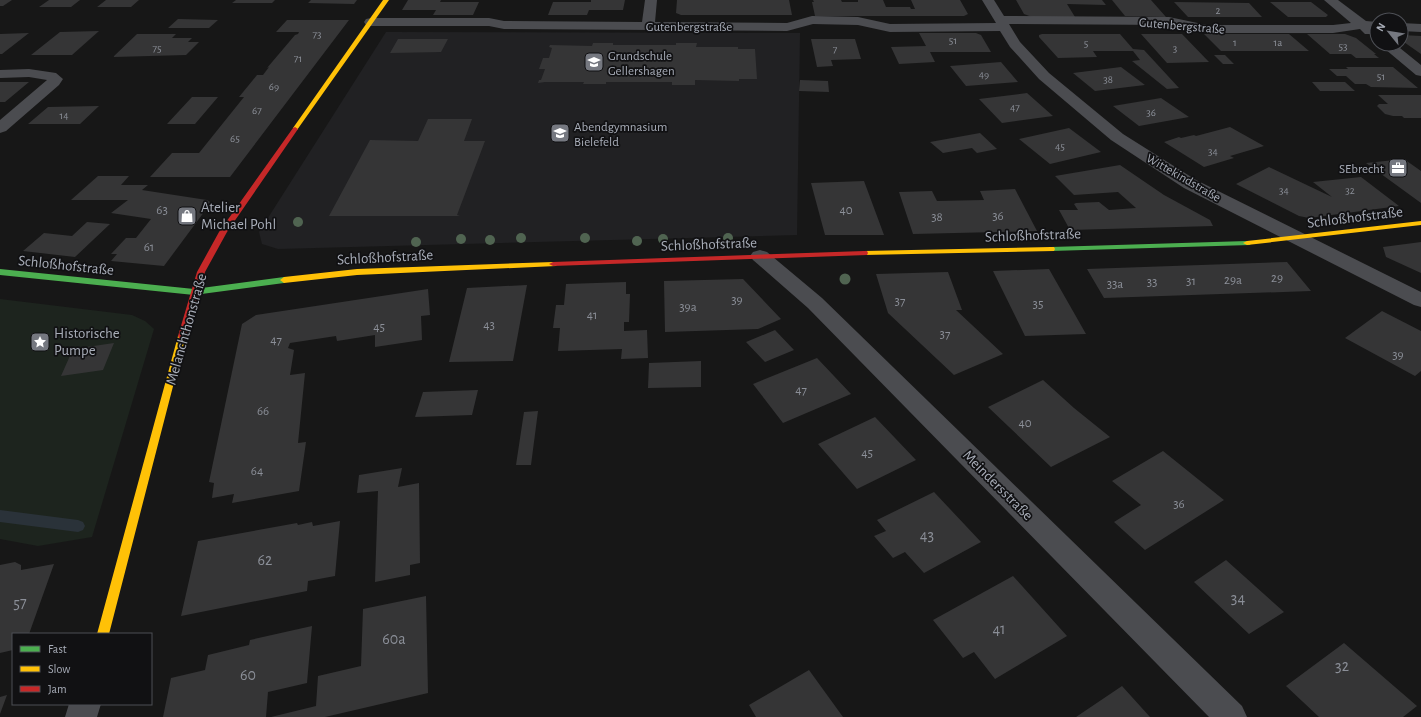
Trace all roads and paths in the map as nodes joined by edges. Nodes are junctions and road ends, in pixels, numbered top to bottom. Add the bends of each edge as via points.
1 (386, 0) edge
2 (651, 0) edge
3 (988, 0) edge
4 (1330, 0) edge
5 (371, 22) junction
6 (1003, 24) junction
7 (648, 26) junction
8 (1363, 26) junction
9 (1369, 26) edge
10 (1409, 27) edge
11 (1421, 28) edge
12 (1369, 31) edge
13 (1396, 52) edge
14 (1421, 72) edge
15 (0, 74) edge
16 (0, 128) edge
17 (1421, 223) edge
18 (1297, 238) junction
19 (760, 256) junction
20 (0, 272) edge
21 (194, 292) junction
22 (1421, 300) edge
23 (103, 633) edge
24 (85, 705) edge
25 (81, 717) edge
26 (1231, 717) edge

1 - 5 street, Melanchthonstraße
2 - 7 street
3 - 6 street, Wittekindstraße
4 - 8 street
5 - 7 street, Gutenbergstraße
5 - 21 street, Melanchthonstraße via 223,232 201,272
6 - 7 street, Gutenbergstraße via 890,28 858,21 812,20 787,27
6 - 8 street, Gutenbergstraße via 1169,21 1207,29 1333,29
6 - 18 street, Wittekindstraße via 1015,44 1044,76 1117,137 1190,184
8 - 9 street, Gutenbergstraße
8 - 12 street
10 - 11 street
13 - 14 street
15 - 16 street via 45,74 56,79
17 - 18 street, Schloßhofstraße
18 - 19 street, Schloßhofstraße via 1226,244
18 - 22 street, Wittekindstraße
19 - 21 street, Schloßhofstraße via 357,272
19 - 26 street, Meindersstraße via 815,303
20 - 21 street, Schloßhofstraße
21 - 23 street, Melanchthonstraße
24 - 25 street

